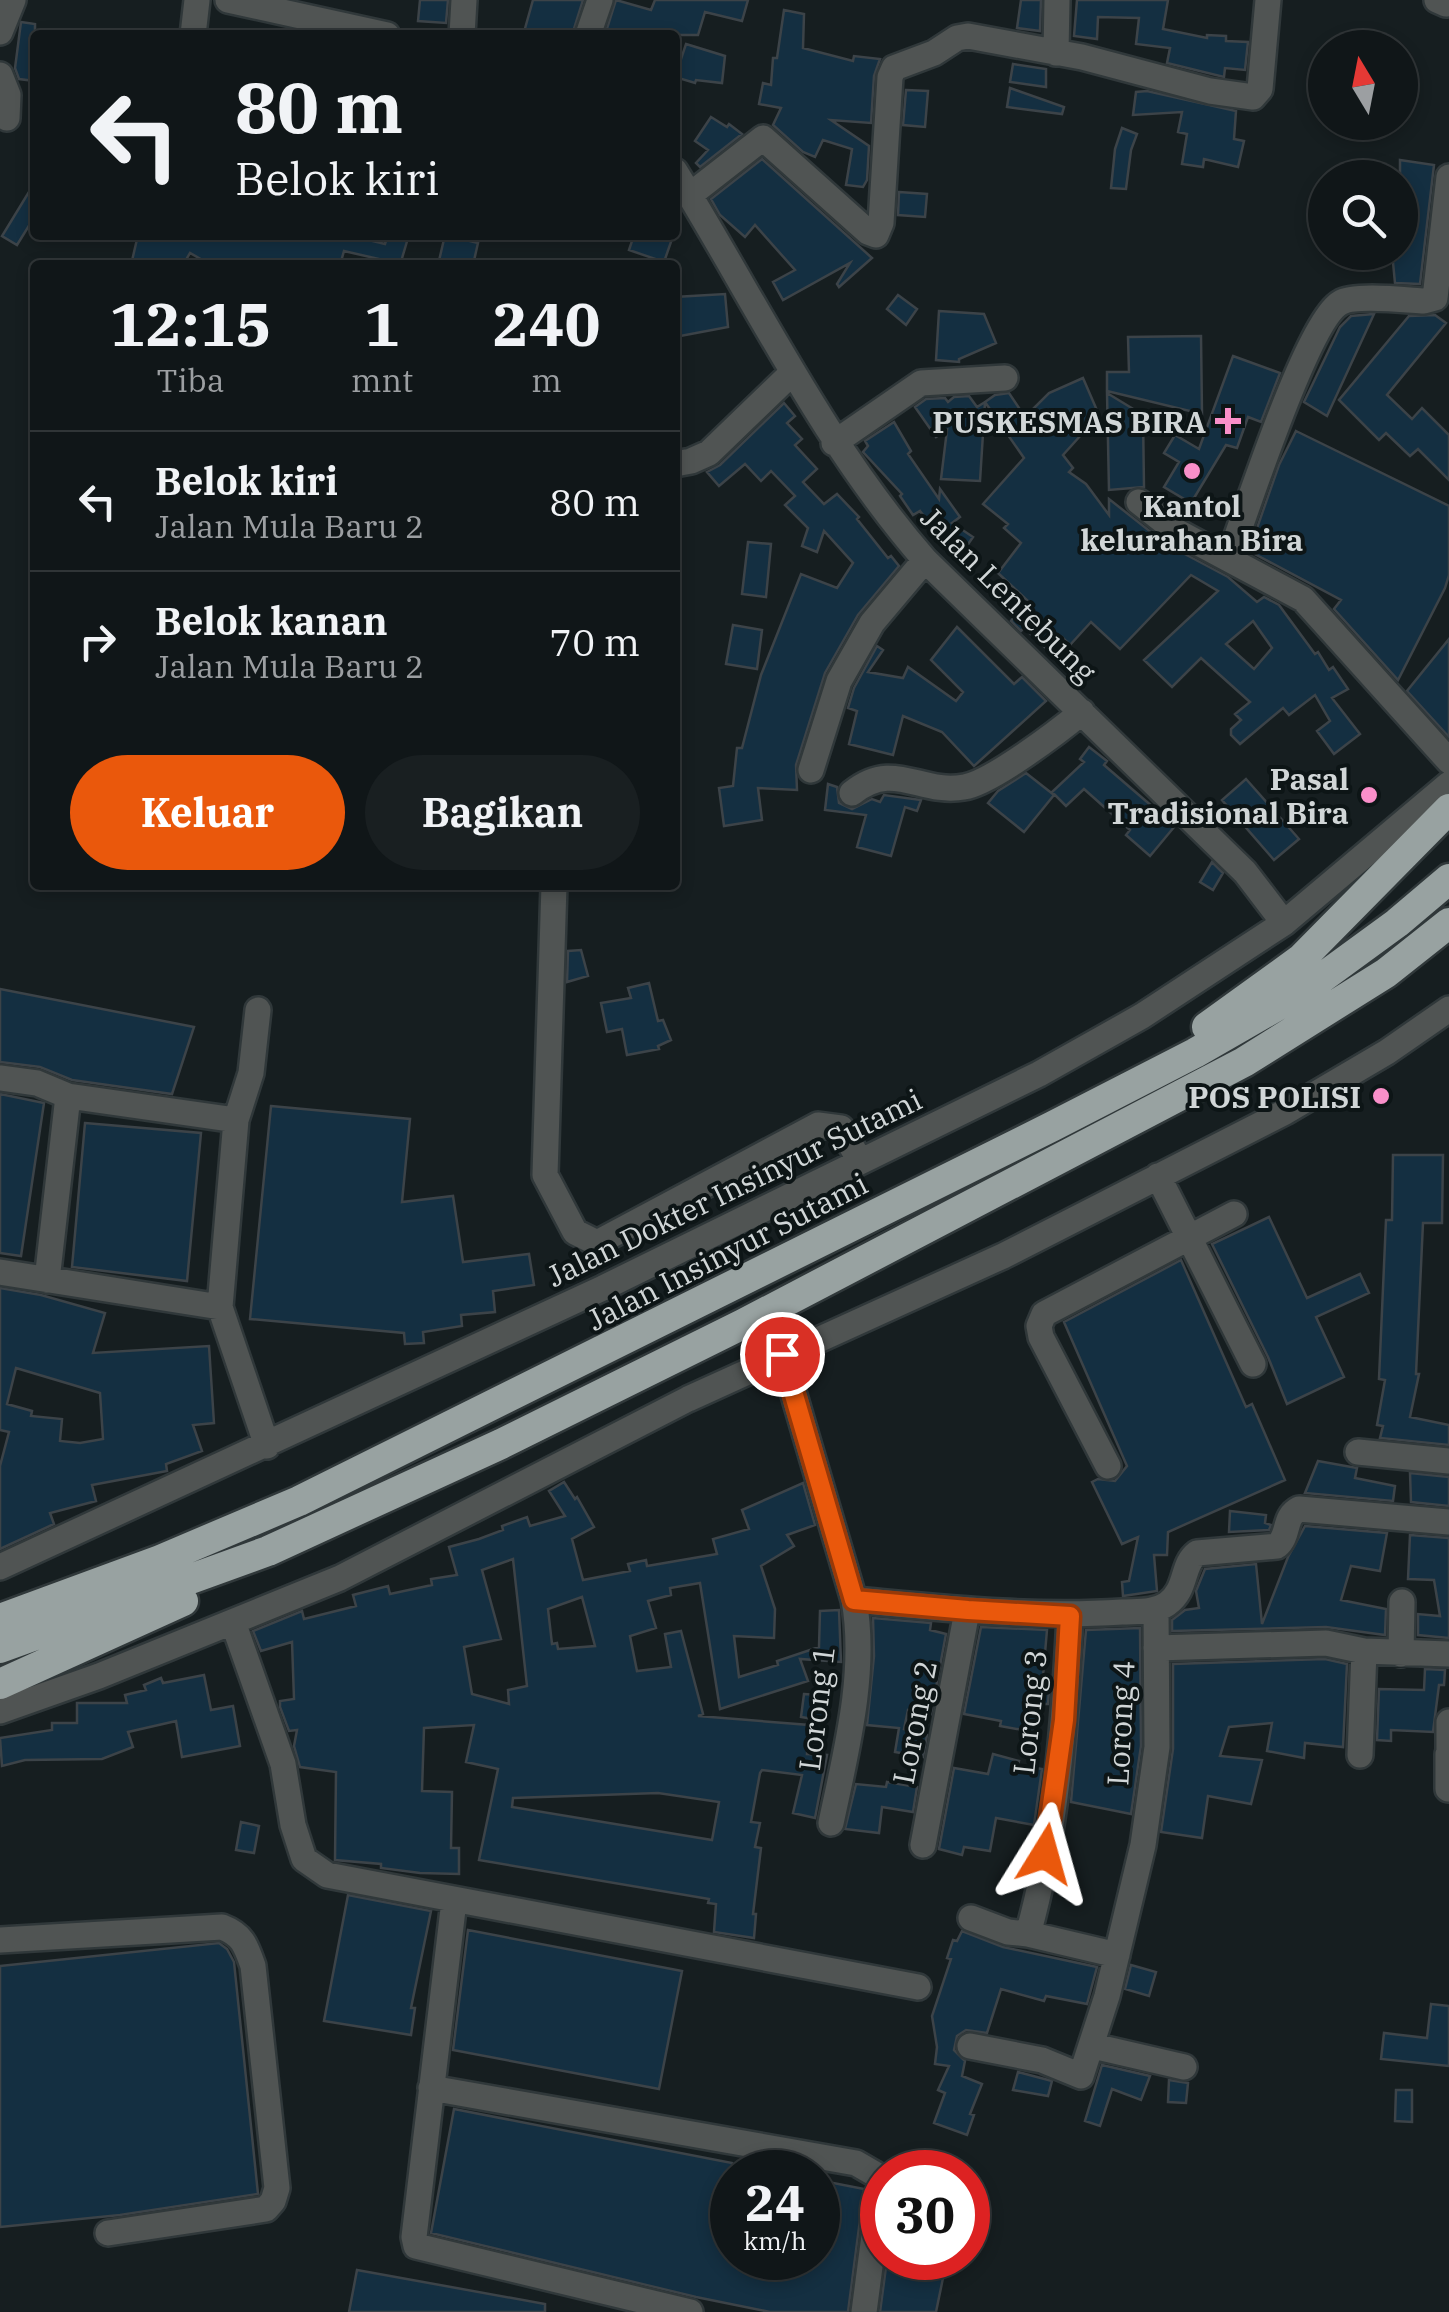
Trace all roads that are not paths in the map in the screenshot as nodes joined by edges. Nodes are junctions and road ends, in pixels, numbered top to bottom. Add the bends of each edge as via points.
1 (13, 0) edge
2 (198, 0) edge
3 (228, 0) edge
4 (464, 0) edge
5 (600, 0) edge
6 (1057, 0) edge
7 (1268, 0) edge
8 (194, 30) edge
9 (363, 30) edge
10 (462, 30) edge
11 (590, 30) edge
12 (0, 32) edge
13 (1056, 53) junction
14 (0, 75) edge
15 (7, 118) dead end
16 (1449, 177) edge
17 (680, 179) edge
18 (690, 195) junction
19 (793, 372) junction
20 (1004, 378) dead end
21 (834, 442) junction
22 (680, 463) edge
23 (1140, 502) dead end
24 (1228, 558) junction
25 (925, 560) junction
26 (1082, 712) junction
27 (1449, 761) edge
28 (811, 770) dead end
29 (1449, 784) edge
30 (852, 794) dead end
31 (1449, 809) edge
32 (1449, 879) edge
33 (554, 890) edge
34 (1284, 923) junction
35 (1449, 923) edge
36 (1449, 938) edge
37 (1386, 973) junction
38 (258, 1010) dead end
39 (1449, 1010) edge
40 (0, 1078) edge
41 (68, 1096) junction
42 (236, 1120) junction
43 (1053, 1126) junction
44 (860, 1161) junction
45 (1158, 1176) junction
46 (1234, 1214) dead end
47 (1190, 1237) junction
48 (0, 1272) edge
49 (47, 1280) junction
50 (220, 1307) junction
51 (782, 1354) junction
52 (1253, 1364) dead end
53 (266, 1446) junction
54 (1358, 1452) dead end
55 (1449, 1461) edge
56 (1108, 1466) dead end
57 (1449, 1522) edge
58 (268, 1551) junction
59 (0, 1568) edge
60 (854, 1600) junction
61 (1402, 1602) dead end
62 (968, 1610) junction
63 (1156, 1610) junction
64 (1070, 1616) junction
65 (0, 1619) edge
66 (233, 1622) junction
67 (0, 1648) edge
68 (1156, 1648) junction
69 (1364, 1651) junction
70 (1401, 1654) junction
71 (1449, 1654) edge
72 (0, 1684) edge
73 (0, 1711) edge
74 (1449, 1722) edge
75 (1449, 1754) edge
76 (1360, 1755) dead end
77 (1448, 1789) edge
78 (832, 1823) dead end
79 (922, 1846) dead end
80 (454, 1902) junction
81 (971, 1918) dead end
82 (1028, 1934) junction
83 (0, 1940) edge
84 (1117, 1954) junction
85 (918, 1987) dead end
86 (970, 2046) dead end
87 (1093, 2046) junction
88 (1184, 2067) dead end
89 (431, 2088) junction
90 (108, 2233) dead end
91 (690, 2312) edge
92 (864, 2312) edge

1 - 12 street
2 - 8 street
3 - 9 street
4 - 10 street
5 - 11 street
6 - 13 street
7 - 13 street via 1260,89 1253,97
13 - 18 street via 968,36 894,68 876,235 763,138
14 - 15 street
16 - 24 street via 1434,298 1349,299 1332,309 1286,402
17 - 18 street, Jalan Lentebung
18 - 19 street, Jalan Lentebung
19 - 21 street, Jalan Lentebung
19 - 22 street via 709,452
20 - 21 street via 921,382
21 - 25 street, Jalan Lentebung
23 - 24 street via 1176,531
24 - 27 street via 1303,599
25 - 26 street, Jalan Lentebung
25 - 28 street via 872,624 840,680
26 - 30 street via 978,783 951,788 882,777
26 - 34 street, Jalan Lentebung via 1245,872
29 - 34 street, Jalan Dokter Insinyur Sutami
31 - 43 highway via 1300,958 1189,1040
32 - 43 highway, Jalan Insinyur Sutami via 1308,988
33 - 44 street via 544,1175 574,1232 597,1243 818,1125 841,1128
34 - 44 street, Jalan Dokter Insinyur Sutami via 1142,1016
35 - 37 highway
36 - 37 highway
37 - 58 highway via 1244,1062 760,1314
38 - 42 street via 251,1074
39 - 45 street via 1285,1112
40 - 41 street
41 - 42 street
41 - 49 street
42 - 50 street
43 - 65 highway, Jalan Insinyur Sutami via 299,1501
44 - 53 street, Jalan Dokter Insinyur Sutami
45 - 47 street
45 - 51 street via 1003,1256
46 - 47 street
47 - 52 street
47 - 56 street via 1044,1314 1039,1326
48 - 49 street
49 - 50 street
50 - 53 street
51 - 60 street, Lorong 1
51 - 66 street via 340,1578
53 - 59 street, Jalan Dokter Insinyur Sutami
54 - 55 street
57 - 63 street via 1299,1509 1277,1546 1191,1557 1184,1585
58 - 67 highway
58 - 72 highway via 184,1600
60 - 62 street
60 - 78 street, Lorong 1 via 857,1666
61 - 70 street
62 - 64 street
62 - 79 street, Lorong 2
63 - 64 street
63 - 68 street, Lorong 4
64 - 82 street, Lorong 3 via 1064,1720
66 - 73 street
66 - 80 street via 283,1764 304,1859 327,1876
68 - 69 street via 1326,1642
68 - 84 street, Lorong 4 via 1157,1747
69 - 70 street
69 - 76 street
70 - 71 street
74 - 75 street
75 - 77 street
80 - 85 street
80 - 89 street
81 - 82 street
82 - 84 street
83 - 90 street via 222,1927 244,1940 277,2188 273,2201 266,2209
84 - 87 street, Lorong 4
86 - 87 street, Lorong 4 via 1042,2060 1089,2079
87 - 88 street
89 - 91 street via 416,2246
89 - 92 street via 856,2163 881,2183

